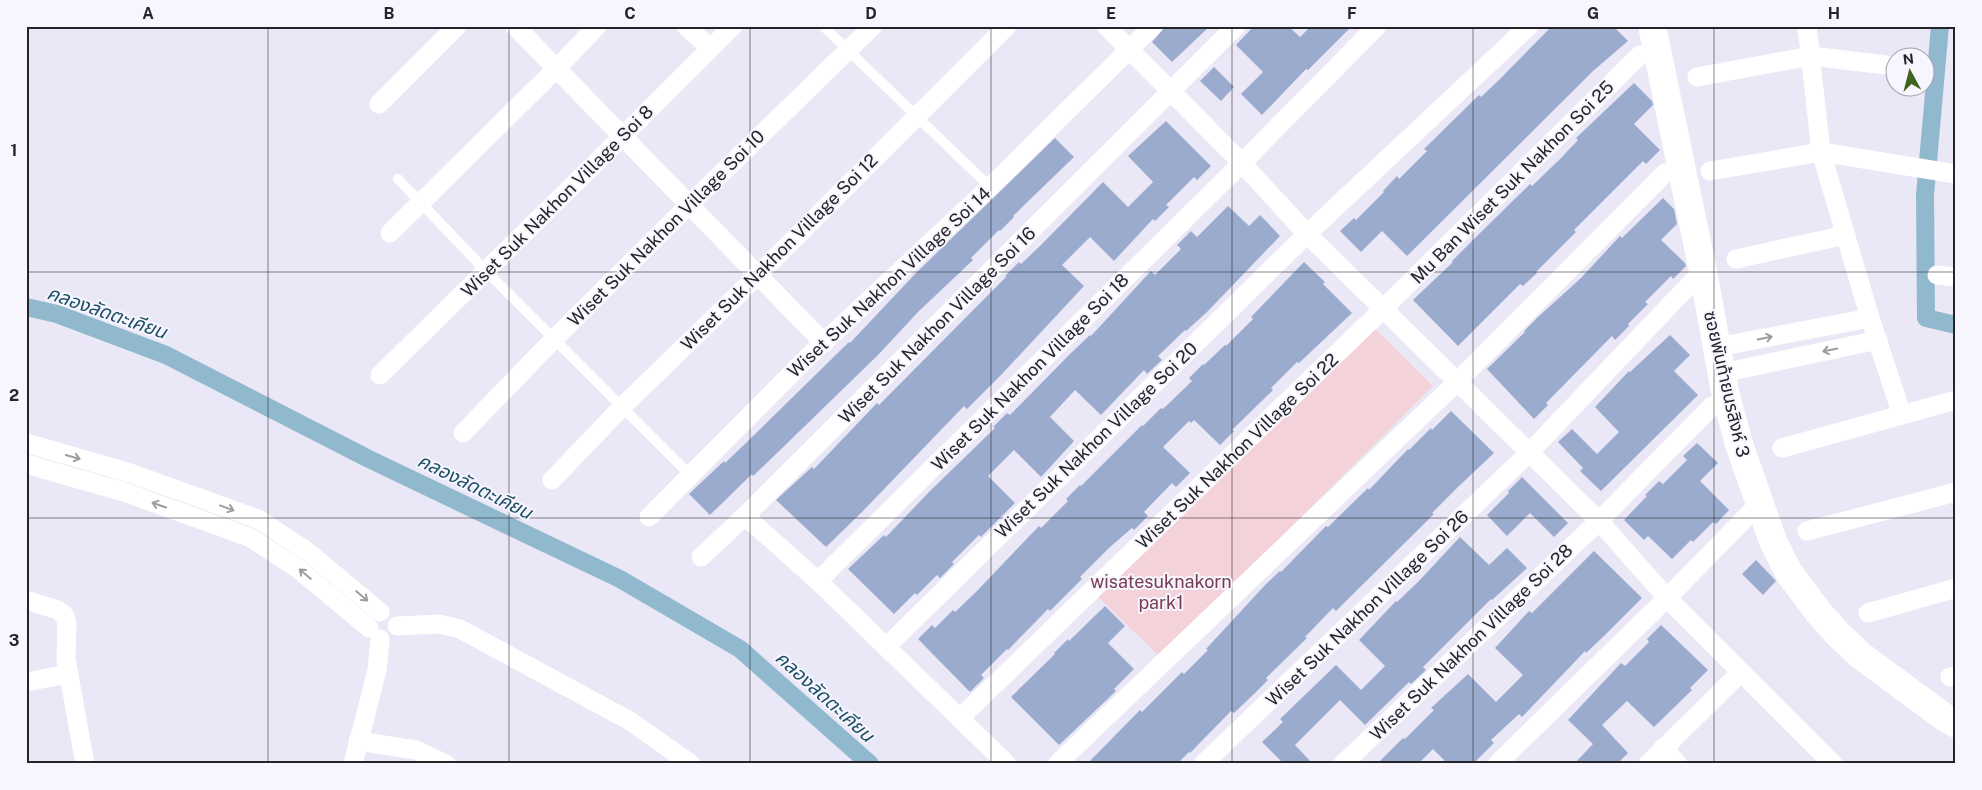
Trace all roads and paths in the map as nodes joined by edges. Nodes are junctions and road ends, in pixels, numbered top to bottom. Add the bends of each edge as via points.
1 (457, 26) edge
2 (515, 26) edge
3 (597, 26) edge
4 (686, 26) edge
5 (732, 26) edge
6 (823, 26) edge
7 (874, 26) edge
8 (1007, 26) edge
9 (1106, 26) edge
10 (1154, 26) edge
11 (1236, 26) edge
12 (1377, 26) edge
13 (1529, 26) edge
14 (1652, 26) edge
15 (1807, 26) edge
16 (710, 48) junction
17 (1131, 50) junction
18 (846, 51) junction
19 (1640, 55) dead end
20 (1811, 56) junction
21 (1884, 65) edge
22 (557, 68) junction
23 (1697, 77) dead end
24 (1171, 92) junction
25 (379, 104) dead end
26 (916, 117) junction
27 (622, 137) junction
28 (1821, 152) junction
29 (1242, 163) junction
30 (1710, 171) dead end
31 (1665, 173) dead end
32 (1956, 174) edge
33 (398, 179) dead end
34 (990, 187) junction
35 (420, 202) junction
36 (689, 205) junction
37 (390, 233) dead end
38 (1307, 234) junction
39 (1846, 235) junction
40 (1736, 259) dead end
41 (486, 271) junction
42 (757, 276) junction
43 (1693, 281) dead end
44 (1384, 309) junction
45 (1870, 318) junction
46 (554, 340) junction
47 (1878, 340) junction
48 (824, 343) junction
49 (1720, 360) junction
50 (380, 375) dead end
51 (1458, 381) junction
52 (1956, 400) edge
53 (622, 406) junction
54 (1712, 406) dead end
55 (1902, 415) junction
56 (462, 433) dead end
57 (26, 443) edge
58 (1782, 448) dead end
59 (1530, 452) junction
60 (26, 464) edge
61 (691, 476) junction
62 (552, 480) dead end
63 (1956, 492) edge
64 (1751, 512) dead end
65 (745, 516) junction
66 (649, 517) dead end
67 (1599, 521) junction
68 (268, 526) junction
69 (1807, 531) dead end
70 (259, 544) junction
71 (701, 556) dead end
72 (343, 580) junction
73 (818, 581) junction
74 (1956, 588) edge
75 (328, 594) junction
76 (1667, 598) junction
77 (26, 600) edge
78 (380, 612) junction
79 (1868, 613) dead end
80 (397, 626) junction
81 (375, 633) junction
82 (886, 647) junction
83 (68, 674) junction
84 (1740, 674) junction
85 (26, 682) edge
86 (960, 718) junction
87 (1956, 724) edge
88 (358, 741) junction
89 (1663, 748) junction
90 (84, 764) edge
91 (353, 764) edge
92 (446, 764) edge
93 (692, 764) edge
94 (1008, 764) edge
95 (1057, 764) edge
96 (1203, 764) edge
97 (1343, 764) edge
98 (1497, 764) edge
99 (1648, 764) edge
100 (1678, 764) edge
101 (1833, 764) edge

1 - 25 street
2 - 22 street
3 - 22 street
4 - 16 street
5 - 16 street, Wiset Suk Nakhon Village Soi 8
6 - 18 lane
7 - 18 street, Wiset Suk Nakhon Village Soi 10
8 - 26 street, Wiset Suk Nakhon Village Soi 12
9 - 17 street
10 - 17 street, Wiset Suk Nakhon Village Soi 14
11 - 24 street, Wiset Suk Nakhon Village Soi 16
12 - 29 street, Wiset Suk Nakhon Village Soi 18
13 - 38 street, Wiset Suk Nakhon Village Soi 20
14 - 49 street, ซอยพันท้ายนรสิงห์ 3
15 - 20 street
16 - 27 street, Wiset Suk Nakhon Village Soi 8
17 - 24 street
17 - 34 street, Wiset Suk Nakhon Village Soi 14
18 - 26 lane
18 - 36 street, Wiset Suk Nakhon Village Soi 10
19 - 44 street, Mu Ban Wiset Suk Nakhon Soi 25
20 - 21 street
20 - 23 street
20 - 28 street
22 - 27 street
22 - 35 street
24 - 29 street
24 - 65 street, Wiset Suk Nakhon Village Soi 16
26 - 34 lane
26 - 42 street, Wiset Suk Nakhon Village Soi 12
27 - 36 street
27 - 41 street, Wiset Suk Nakhon Village Soi 8
28 - 30 street
28 - 32 street
28 - 39 street
29 - 38 street
29 - 73 street, Wiset Suk Nakhon Village Soi 18
31 - 51 street
33 - 35 lane
34 - 48 street, Wiset Suk Nakhon Village Soi 14
35 - 37 street
35 - 41 lane
36 - 42 street
36 - 46 street, Wiset Suk Nakhon Village Soi 10
38 - 44 street
38 - 82 street, Wiset Suk Nakhon Village Soi 20
39 - 40 street
39 - 45 street
41 - 46 lane
41 - 50 street, Wiset Suk Nakhon Village Soi 8
42 - 48 street
42 - 53 street, Wiset Suk Nakhon Village Soi 12
43 - 59 street, Wiset Suk Nakhon Village Soi 26
44 - 51 street
44 - 86 street, Wiset Suk Nakhon Village Soi 22
45 - 47 street
49 -> 45 street
46 - 53 lane
46 - 56 street, Wiset Suk Nakhon Village Soi 10
47 -> 49 street
47 - 55 street
48 - 61 street, Wiset Suk Nakhon Village Soi 14
49 - 87 street, ซอยพันท้ายนรสิงห์ 3 via 1748,474 1773,541 1789,573 1819,613 1860,655
51 - 59 street
51 - 95 street
52 - 55 street
53 - 61 lane
53 - 62 street, Wiset Suk Nakhon Village Soi 12
54 - 67 street, Wiset Suk Nakhon Village Soi 28
55 - 58 street
57 -> 68 street via 130,473 258,519
59 - 67 street
59 - 96 street, Wiset Suk Nakhon Village Soi 26
70 -> 60 street via 226,528 124,492
61 - 66 street, Wiset Suk Nakhon Village Soi 14
63 - 69 street
64 - 76 street
65 - 71 street, Wiset Suk Nakhon Village Soi 16
65 - 73 street
67 - 76 street
67 - 97 street, Wiset Suk Nakhon Village Soi 28
68 - 70 street
68 - 72 street
75 -> 70 street via 297,568
72 - 75 street
72 -> 78 street
73 - 82 street
74 - 79 street
75 - 81 street
76 - 84 street
76 - 98 street
77 - 83 street via 58,610 66,616
78 - 80 street via 394,617
78 - 81 street via 372,618
80 - 81 street via 392,636 386,639
80 - 93 street via 439,624 460,629 630,721
81 - 88 street via 377,670
82 - 86 street
83 - 85 street
83 - 90 street
84 - 89 street
84 - 101 street
86 - 94 street
88 - 91 street
88 - 92 street via 416,750
89 - 99 street
89 - 100 street

